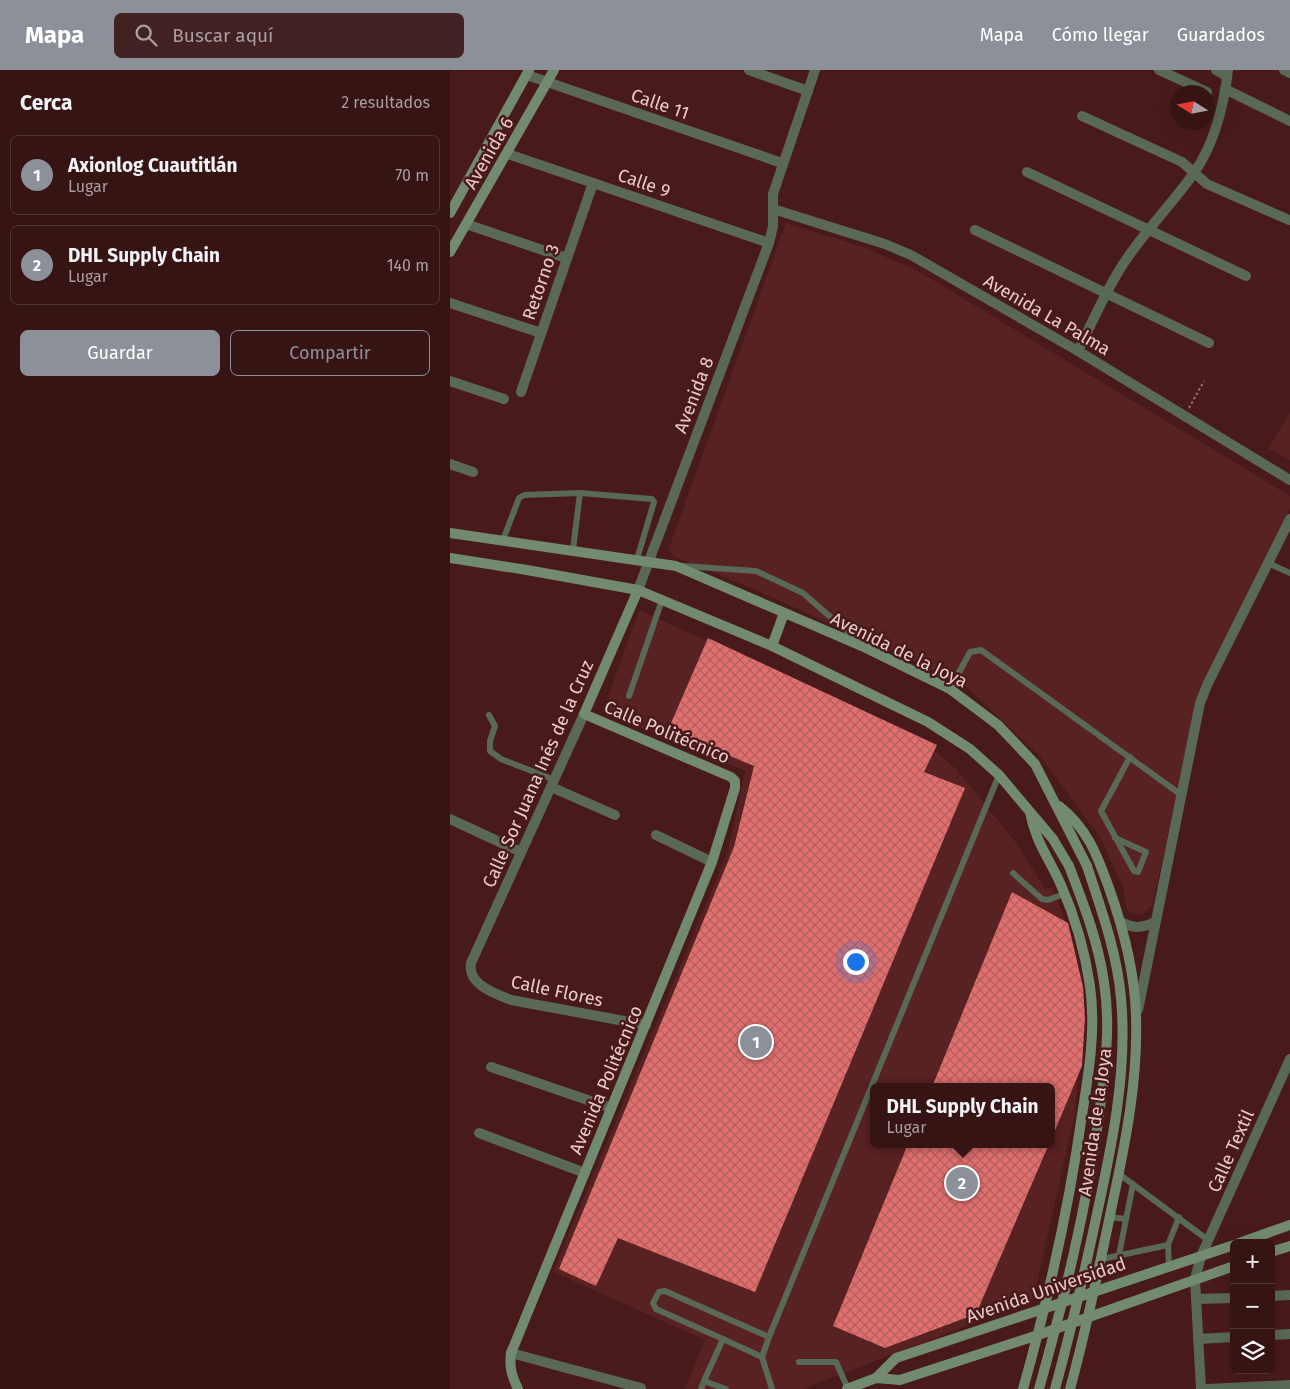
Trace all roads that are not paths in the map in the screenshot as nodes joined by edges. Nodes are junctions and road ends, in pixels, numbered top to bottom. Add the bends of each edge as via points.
1 (554, 70) edge
2 (749, 70) edge
3 (815, 70) edge
4 (1159, 70) edge
5 (1216, 70) edge
6 (1284, 70) edge
7 (528, 73) edge
8 (1228, 73) edge
9 (1290, 73) edge
10 (548, 83) junction
11 (1190, 85) edge
12 (1225, 89) junction
13 (808, 91) junction
14 (1215, 96) edge
15 (1224, 100) junction
16 (1082, 116) dead end
17 (1290, 121) edge
18 (508, 154) junction
19 (782, 163) junction
20 (1027, 172) dead end
21 (1195, 172) junction
22 (593, 183) junction
23 (773, 209) junction
24 (450, 214) edge
25 (1289, 220) edge
26 (466, 224) junction
27 (975, 230) dead end
28 (1149, 230) junction
29 (769, 243) junction
30 (450, 252) edge
31 (566, 258) junction
32 (1246, 276) dead end
33 (1106, 294) junction
34 (450, 303) edge
35 (541, 333) junction
36 (1209, 343) dead end
37 (1078, 351) junction
38 (450, 381) edge
39 (521, 392) dead end
40 (504, 399) dead end
41 (450, 464) edge
42 (473, 472) dead end
43 (1290, 480) edge
44 (580, 493) junction
45 (1290, 519) edge
46 (450, 533) edge
47 (644, 533) junction
48 (659, 536) junction
49 (503, 540) junction
50 (573, 550) junction
51 (450, 558) edge
52 (636, 558) junction
53 (649, 560) junction
54 (1268, 563) junction
55 (676, 566) junction
56 (1290, 572) edge
57 (638, 590) junction
58 (662, 600) junction
59 (784, 613) junction
60 (772, 646) junction
61 (866, 648) junction
62 (950, 689) junction
63 (629, 696) dead end
64 (584, 714) junction
65 (489, 715) dead end
66 (1130, 757) junction
67 (999, 775) junction
68 (735, 781) joint
69 (553, 783) junction
70 (1180, 794) junction
71 (1056, 804) junction
72 (1030, 811) junction
73 (615, 815) dead end
74 (450, 819) edge
75 (656, 836) dead end
76 (1115, 838) junction
77 (521, 852) junction
78 (712, 862) junction
79 (1013, 873) dead end
80 (1064, 894) junction
81 (1121, 922) junction
82 (1155, 922) junction
83 (469, 972) joint
84 (1136, 1016) junction
85 (646, 1026) junction
86 (1290, 1059) edge
87 (492, 1067) dead end
88 (873, 1083) edge
89 (870, 1090) edge
90 (611, 1108) junction
91 (479, 1132) dead end
92 (585, 1173) junction
93 (1119, 1174) junction
94 (1134, 1184) junction
95 (1110, 1217) junction
96 (1179, 1217) junction
97 (1126, 1219) junction
98 (1290, 1225) edge
99 (1250, 1239) edge
100 (1208, 1240) junction
101 (1168, 1245) junction
102 (1230, 1246) edge
103 (1290, 1246) edge
104 (1275, 1251) edge
105 (1119, 1255) junction
106 (1201, 1256) junction
107 (1102, 1259) junction
108 (1168, 1266) junction
109 (1230, 1267) edge
110 (1195, 1279) junction
111 (1095, 1291) junction
112 (1290, 1295) edge
113 (1275, 1296) edge
114 (1230, 1298) edge
115 (1196, 1299) junction
116 (1043, 1309) junction
117 (1090, 1315) junction
118 (1290, 1334) edge
119 (1038, 1335) junction
120 (1275, 1335) edge
121 (769, 1337) junction
122 (1230, 1337) edge
123 (723, 1339) junction
124 (1198, 1339) junction
125 (511, 1354) junction
126 (762, 1357) junction
127 (799, 1362) dead end
128 (876, 1378) junction
129 (704, 1381) junction
130 (1290, 1384) edge
131 (641, 1388) edge
132 (518, 1389) edge
133 (701, 1389) edge
134 (726, 1389) edge
135 (772, 1389) edge
136 (847, 1389) edge
137 (1022, 1389) edge
138 (1038, 1389) edge
139 (1055, 1389) edge
140 (1070, 1389) edge
141 (1201, 1389) edge
142 (1207, 1389) edge

1 - 10 main road, Avenida 6
2 - 13 street
3 - 13 street
4 - 11 street
5 - 8 street
6 - 9 street
7 - 10 street, Calle 11
7 - 24 main road, Avenida 6
8 - 12 street
10 - 18 main road, Avenida 6
10 - 19 street, Calle 11
12 - 15 street
12 - 17 street
13 - 19 street
14 - 15 street
15 - 21 street
16 - 21 street via 1182,162
18 - 22 street, Calle 9
18 - 26 main road, Avenida 6
19 - 23 street via 773,194
20 - 28 street
21 - 25 street via 1207,184
21 - 28 street
22 - 29 street, Calle 9
22 - 31 street, Retorno 3
23 - 29 street, Avenida 8
23 - 37 street, Avenida La Palma via 911,255
26 - 30 main road, Avenida 6
26 - 31 street
27 - 33 street
28 - 32 street
28 - 33 street via 1129,255
29 - 48 street, Avenida 8
31 - 35 street, Retorno 3
33 - 36 street
33 - 37 street
34 - 35 street
35 - 39 street, Retorno 3
37 - 43 street, Avenida La Palma
38 - 40 street
41 - 42 street
44 - 47 lane via 652,499 654,502
44 - 49 lane via 519,498
44 - 50 lane
45 - 54 street
46 - 49 main road, Avenida de la Joya
47 - 48 lane
47 - 52 lane
48 - 53 street, Avenida 8
49 - 50 main road, Avenida de la Joya
50 - 52 main road, Avenida de la Joya
51 - 57 main road, Avenida de la Joya
52 - 53 main road, Avenida de la Joya
53 - 55 main road, Avenida de la Joya
53 - 57 street, Avenida 8
54 - 56 lane
54 - 70 street via 1200,704
55 - 59 main road, Avenida de la Joya
55 - 61 lane via 756,571 803,593
57 - 58 main road, Avenida de la Joya
57 - 64 main road, Calle Sor Juana Inés de la Cruz
58 - 60 main road, Avenida de la Joya
58 - 63 lane
59 - 60 main road
59 - 61 main road, Avenida de la Joya
60 - 67 main road, Avenida de la Joya via 928,722 970,749
61 - 62 main road, Avenida de la Joya
62 - 66 lane via 970,652 981,650
62 - 71 main road, Avenida de la Joya via 998,724 1034,764
64 - 68 main road, Calle Politécnico
64 - 69 street, Calle Sor Juana Inés de la Cruz
65 - 69 lane via 495,726 490,751
66 - 70 lane
66 - 76 lane via 1101,808
67 - 72 main road, Avenida de la Joya
67 - 88 lane
68 - 78 main road, Avenida Politécnico
69 - 73 street
69 - 77 street, Calle Sor Juana Inés de la Cruz
70 - 82 street
71 - 81 main road via 1076,820 1089,839
71 - 139 main road, Avenida de la Joya, bridge via 1087,866 1115,957 1123,1035 1121,1075 1106,1173 1072,1330
72 - 80 main road via 1033,831
72 - 138 main road, Avenida de la Joya, bridge via 1053,839 1069,866 1089,917 1098,948 1108,1022 1091,1174
74 - 77 street
75 - 78 street
76 - 76 lane via 1146,852 1138,872 1134,871
77 - 83 street, Calle Sor Juana Inés de la Cruz
78 - 85 main road, Avenida Politécnico
79 - 80 lane via 1042,900
80 - 116 main road via 1078,929 1090,988 1092,1050 1076,1163
81 - 82 street via 1139,928
81 - 84 main road via 1130,961
82 - 84 street
83 - 85 street, Calle Flores via 473,980 511,1000
84 - 93 main road via 1136,1075
85 - 90 main road, Avenida Politécnico
86 - 100 street, Calle Textil
87 - 90 street
89 - 121 lane
90 - 92 main road, Avenida Politécnico
91 - 92 street
92 - 125 main road, Avenida Politécnico
93 - 94 lane
93 - 95 main road
94 - 96 lane
94 - 97 lane
95 - 97 lane
95 - 107 main road
96 - 100 lane
96 - 101 lane
97 - 105 lane
98 - 99 main road
100 - 106 street, Calle Textil
101 - 105 lane
101 - 108 lane
102 - 106 main road, Avenida Universidad
103 - 104 main road
105 - 107 lane
106 - 108 main road, Avenida Universidad
106 - 110 street, Calle Textil
107 - 111 main road
108 - 111 main road, Avenida Universidad
109 - 110 main road, Avenida Universidad
110 - 115 street, Calle Textil
110 - 117 main road, Avenida Universidad
111 - 116 main road, Avenida Universidad
111 - 117 main road
112 - 113 street
114 - 115 street
115 - 124 street, Calle Textil
116 - 119 main road
116 - 128 main road, Avenida Universidad via 896,1358
117 - 119 main road, Avenida Universidad
117 - 140 main road
118 - 120 street
119 - 128 main road, Avenida Universidad via 900,1380
119 - 137 main road
121 - 123 lane via 665,1290 659,1292 653,1303 656,1308
121 - 126 lane
122 - 124 street
123 - 126 lane
123 - 129 lane
124 - 141 street, Calle Textil
125 - 131 street
125 - 132 main road, Avenida Politécnico via 512,1376
126 - 135 lane
127 - 136 lane via 836,1362
128 - 136 main road, Avenida Universidad
129 - 133 lane
129 - 134 lane
130 - 142 street

